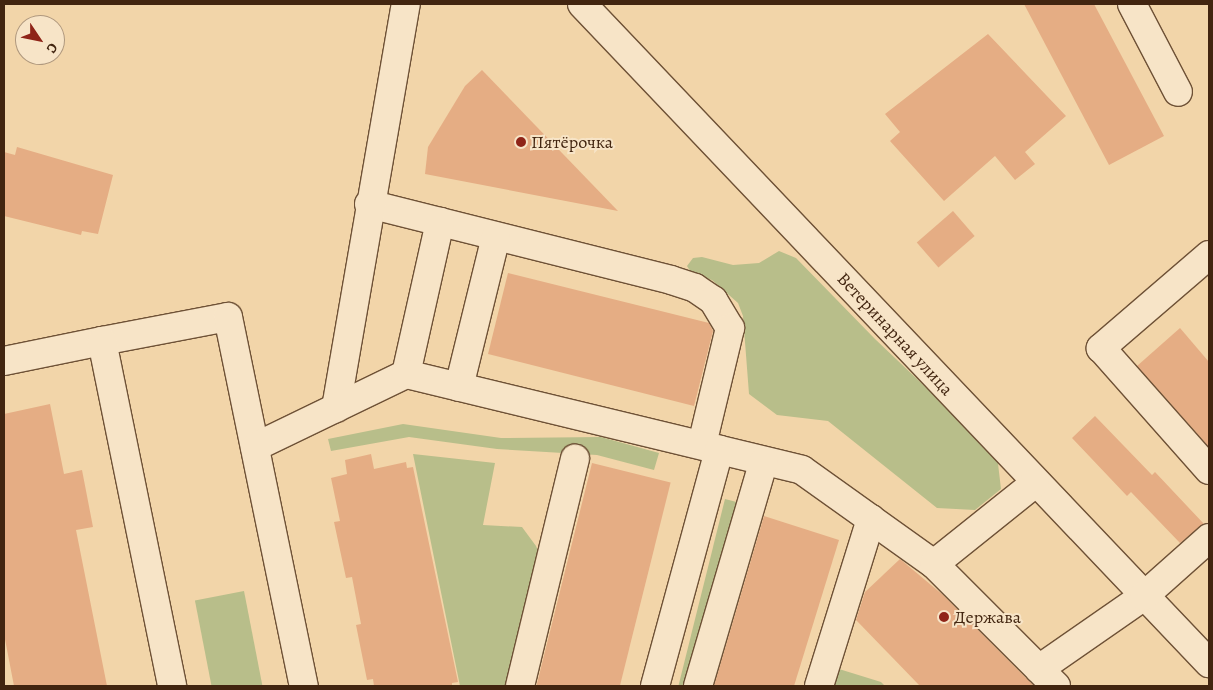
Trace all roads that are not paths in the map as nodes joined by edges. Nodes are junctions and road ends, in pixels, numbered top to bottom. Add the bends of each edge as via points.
1 (406, 4) edge
2 (582, 4) edge
3 (1132, 4) edge
4 (1178, 92) dead end
5 (369, 204) junction
6 (440, 222) junction
7 (496, 236) junction
8 (1209, 255) edge
9 (102, 341) junction
10 (4, 361) edge
11 (406, 374) junction
12 (459, 387) junction
13 (336, 408) junction
14 (255, 447) junction
15 (711, 448) junction
16 (575, 459) dead end
17 (764, 461) junction
18 (1209, 470) edge
19 (1035, 483) junction
20 (871, 519) junction
21 (1209, 538) edge
22 (934, 564) junction
23 (1144, 596) junction
24 (1209, 662) edge
25 (1048, 678) edge
26 (172, 686) edge
27 (304, 686) edge
28 (520, 686) edge
29 (655, 686) edge
30 (698, 686) edge
31 (819, 686) edge

1 - 5 street
2 - 19 street, Ветеринарная улица
3 - 4 street
5 - 6 street
5 - 13 street
6 - 7 street
6 - 11 street
7 - 12 street
7 - 15 street via 672,280 695,288 713,300 730,328
8 - 18 street via 1101,348
9 - 10 street
9 - 14 street via 228,317
9 - 26 street
11 - 12 street
11 - 13 street
12 - 15 street
13 - 14 street
14 - 27 street
15 - 17 street
15 - 29 street
16 - 28 street
17 - 20 street via 802,470
17 - 30 street
19 - 22 street
19 - 23 street, Ветеринарная улица
20 - 22 street
20 - 31 street
21 - 23 street
22 - 25 street
23 - 24 street, Ветеринарная улица
23 - 25 street

